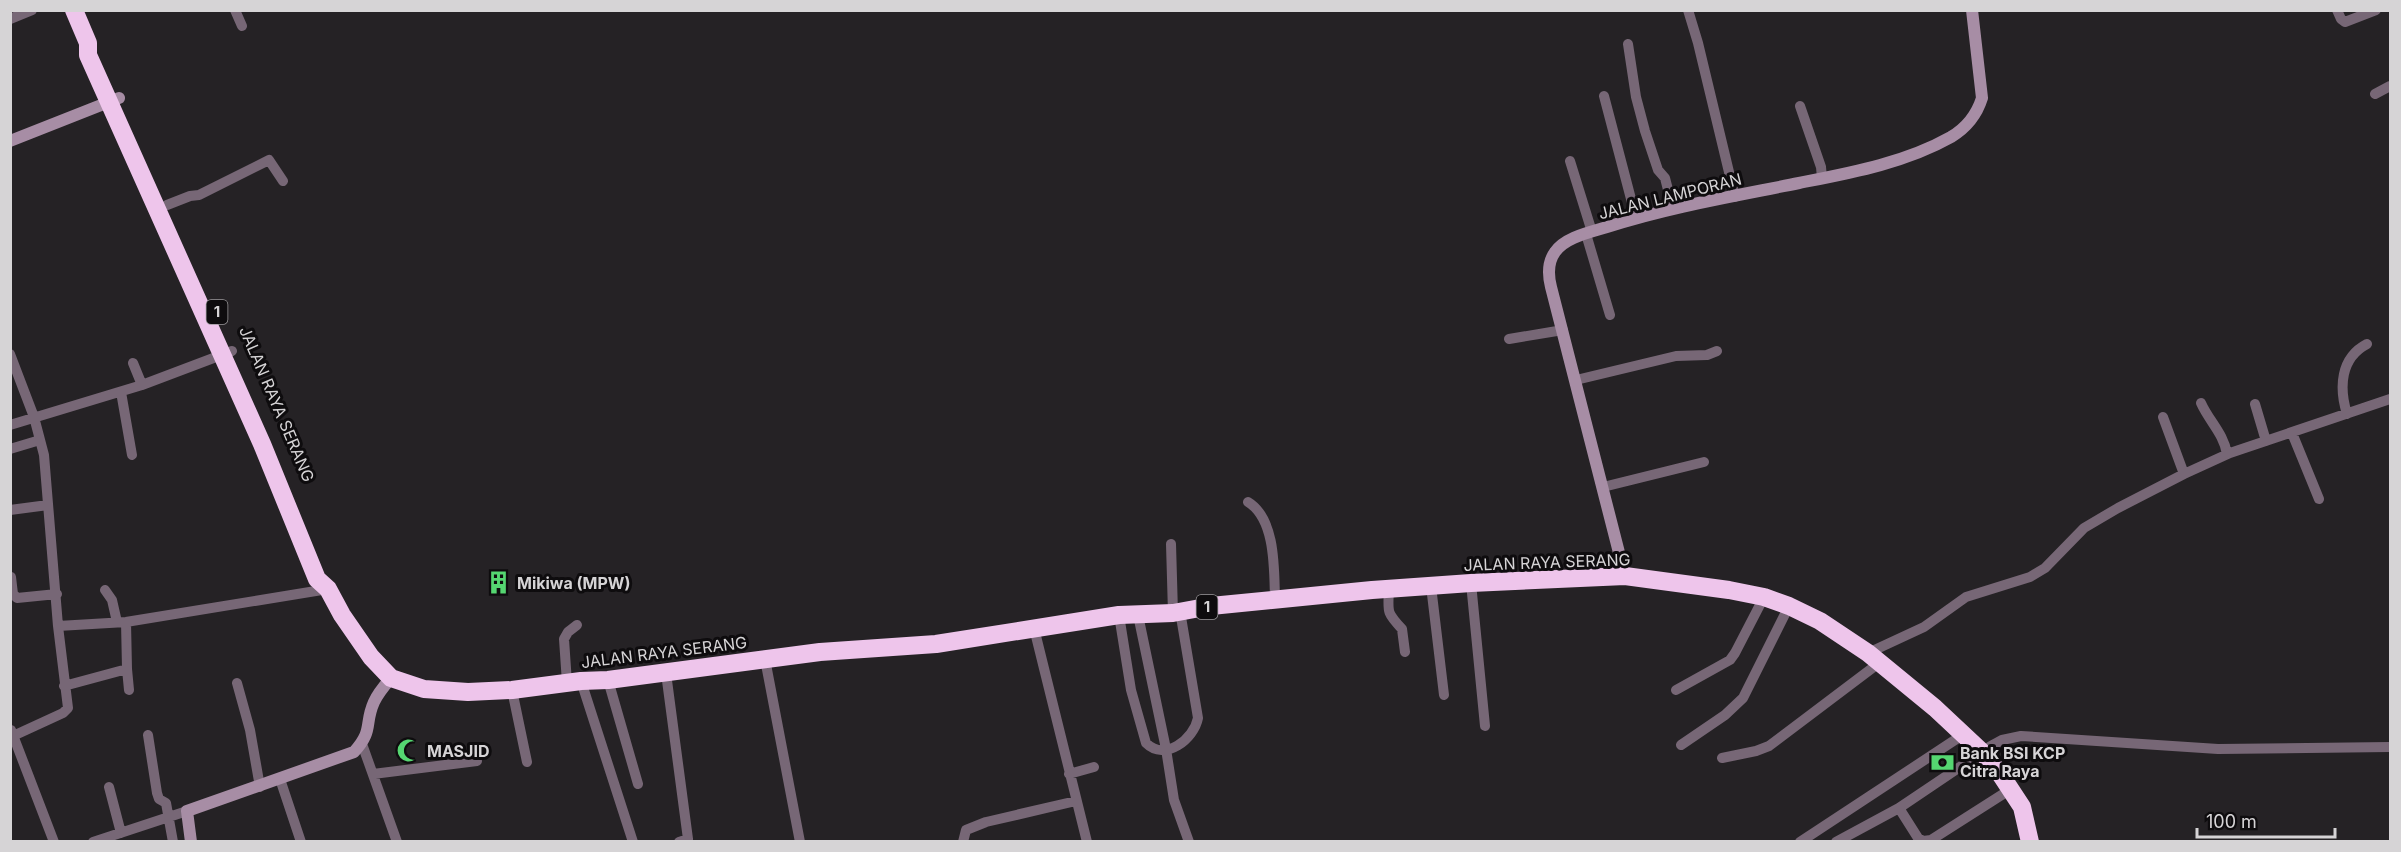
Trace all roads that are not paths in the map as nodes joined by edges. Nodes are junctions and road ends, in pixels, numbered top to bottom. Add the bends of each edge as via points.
1 (32, 10) edge
2 (74, 10) edge
3 (235, 10) edge
4 (1688, 10) edge
5 (1972, 10) edge
6 (2337, 10) edge
7 (2376, 10) edge
8 (10, 19) edge
9 (242, 26) dead end
10 (1628, 44) dead end
11 (2391, 86) edge
12 (2375, 94) dead end
13 (1604, 96) dead end
14 (115, 100) junction
15 (1800, 106) dead end
16 (10, 141) edge
17 (1570, 161) dead end
18 (1822, 178) junction
19 (283, 181) dead end
20 (1735, 197) junction
21 (167, 205) junction
22 (1673, 210) junction
23 (1636, 218) junction
24 (1589, 233) junction
25 (1610, 315) dead end
26 (1563, 330) junction
27 (1509, 339) dead end
28 (2367, 344) dead end
29 (1717, 351) dead end
30 (227, 353) junction
31 (10, 354) edge
32 (133, 363) dead end
33 (1576, 380) junction
34 (142, 386) junction
35 (121, 392) junction
36 (2390, 401) edge
37 (2201, 403) dead end
38 (2255, 404) dead end
39 (2348, 414) junction
40 (34, 417) junction
41 (2163, 417) dead end
42 (10, 426) edge
43 (2292, 433) junction
44 (40, 440) junction
45 (2266, 441) junction
46 (10, 449) edge
47 (2227, 454) junction
48 (132, 455) dead end
49 (1704, 462) dead end
50 (2184, 474) junction
51 (1604, 487) junction
52 (2319, 499) dead end
53 (1248, 502) dead end
54 (48, 505) junction
55 (10, 510) edge
56 (1172, 544) dead end
57 (1625, 576) junction
58 (11, 577) edge
59 (1471, 583) junction
60 (1431, 586) junction
61 (328, 589) junction
62 (1389, 589) junction
63 (105, 590) dead end
64 (57, 594) junction
65 (1764, 597) junction
66 (1275, 599) junction
67 (1789, 606) junction
68 (1176, 612) junction
69 (1119, 615) junction
70 (1138, 615) junction
71 (121, 622) junction
72 (577, 625) dead end
73 (57, 626) junction
74 (1034, 628) junction
75 (1406, 652) dead end
76 (1874, 658) junction
77 (765, 659) junction
78 (127, 669) junction
79 (666, 673) junction
80 (391, 678) junction
81 (608, 680) junction
82 (574, 682) junction
83 (237, 683) dead end
84 (64, 686) junction
85 (129, 690) dead end
86 (512, 690) junction
87 (1676, 690) dead end
88 (1444, 695) dead end
89 (1485, 726) dead end
90 (12, 733) edge
91 (1964, 734) junction
92 (148, 735) dead end
93 (362, 744) junction
94 (1681, 745) dead end
95 (2391, 747) edge
96 (1166, 749) junction
97 (1982, 752) junction
98 (1722, 758) dead end
99 (477, 760) dead end
100 (527, 762) dead end
101 (1094, 767) dead end
102 (373, 774) junction
103 (1069, 774) junction
104 (280, 779) junction
105 (638, 784) dead end
106 (109, 787) dead end
107 (260, 787) junction
108 (2011, 789) junction
109 (1076, 801) junction
110 (1899, 808) junction
111 (187, 811) junction
112 (169, 817) junction
113 (121, 833) junction
114 (54, 842) edge
115 (93, 842) edge
116 (173, 842) edge
117 (191, 842) edge
118 (301, 842) edge
119 (397, 842) edge
120 (633, 842) edge
121 (679, 842) edge
122 (800, 842) edge
123 (963, 842) edge
124 (1087, 842) edge
125 (1189, 842) edge
126 (1800, 842) edge
127 (1836, 842) edge
128 (2030, 842) edge

1 - 8 street
2 - 14 highway, JALAN RAYA SERANG / 1 via 88,43 97,50
3 - 9 street
4 - 20 street
5 - 18 street, JALAN LAMPORAN via 1982,98 1970,121 1952,136 1924,150
6 - 7 street via 2345,22
10 - 22 street via 1645,131 1658,170 1665,178
11 - 12 street
13 - 23 street
14 - 16 street
14 - 21 highway, JALAN RAYA SERANG / 1
14 - 30 highway, JALAN RAYA SERANG / 1
15 - 18 street
17 - 24 street
18 - 20 street, JALAN LAMPORAN
19 - 21 street via 269,160 199,195
20 - 22 street, JALAN LAMPORAN
21 - 30 highway, JALAN RAYA SERANG / 1
22 - 23 street, JALAN LAMPORAN
23 - 24 street, JALAN LAMPORAN
24 - 25 street
24 - 26 street, JALAN LAMPORAN via 1563,244 1549,266
26 - 27 street
26 - 33 street, JALAN LAMPORAN
28 - 39 street via 2353,353 2344,374 2342,385
29 - 33 street via 1707,356 1676,356
30 - 34 street
30 - 61 highway, JALAN RAYA SERANG / 1 via 329,578
31 - 40 street
32 - 34 street
33 - 51 street, JALAN LAMPORAN
34 - 35 street
35 - 40 street
35 - 48 street
36 - 39 street
37 - 47 street
38 - 45 street
39 - 43 street
40 - 42 street
40 - 44 street
41 - 50 street
43 - 45 street
43 - 52 street
44 - 46 street
44 - 54 street
45 - 47 street
47 - 50 street
49 - 51 street
50 - 76 street via 2084,528 2030,578 1966,597
51 - 57 street, JALAN LAMPORAN
53 - 66 street via 1260,512 1273,550
54 - 55 street
54 - 64 street
56 - 68 street
57 - 59 highway, JALAN RAYA SERANG / 1
57 - 65 highway, JALAN RAYA SERANG / 1
58 - 64 street via 17,598
59 - 60 highway, JALAN RAYA SERANG / 1
59 - 89 street
60 - 62 highway, JALAN RAYA SERANG / 1
60 - 88 street
61 - 71 street
61 - 80 highway, JALAN RAYA SERANG / 1 via 363,648
62 - 66 highway, JALAN RAYA SERANG / 1
62 - 75 street via 1389,613 1402,629
63 - 71 street
64 - 73 street
65 - 67 highway, JALAN RAYA SERANG / 1
65 - 87 street via 1730,660
66 - 68 highway, JALAN RAYA SERANG / 1
67 - 76 highway, JALAN RAYA SERANG / 1 via 1827,625
67 - 94 street via 1743,698
68 - 70 highway, JALAN RAYA SERANG / 1
68 - 96 street via 1198,718 1196,730 1186,742
69 - 70 highway, JALAN RAYA SERANG / 1
69 - 74 highway, JALAN RAYA SERANG / 1
69 - 96 street via 1131,690 1146,743
70 - 96 street
71 - 73 street
71 - 78 street
72 - 82 street via 564,639
73 - 84 street
74 - 77 highway, JALAN RAYA SERANG / 1 via 936,644
74 - 103 street
76 - 91 highway, JALAN RAYA SERANG / 1
76 - 98 street via 1769,746
77 - 79 highway, JALAN RAYA SERANG / 1
77 - 122 street, JALAN RAYA SERANG
78 - 84 street
78 - 85 street
79 - 81 highway, JALAN RAYA SERANG / 1
79 - 121 street via 688,839
80 - 86 highway, JALAN RAYA SERANG / 1 via 424,689
80 - 93 street via 373,703
81 - 82 highway, JALAN RAYA SERANG / 1
81 - 105 street
82 - 86 highway, JALAN RAYA SERANG / 1
82 - 120 street
83 - 107 street
84 - 90 street via 68,708 63,713
86 - 100 street
90 - 114 street
91 - 97 highway, JALAN RAYA SERANG / 1
91 - 126 street
92 - 112 street via 157,793 166,803
93 - 102 street
93 - 104 street via 343,758
95 - 97 street via 2218,749 2021,736 2002,740
96 - 125 street via 1174,800
97 - 108 highway, JALAN RAYA SERANG / 1
97 - 110 street
99 - 102 street
101 - 103 street
102 - 119 street
103 - 109 street
104 - 107 street
104 - 118 street
106 - 113 street
107 - 111 street
108 - 110 street via 1931,840 1918,838
108 - 128 highway, JALAN RAYA SERANG / 1 via 2022,807
109 - 123 street via 987,822 966,830
109 - 124 street
110 - 127 street
111 - 112 street
111 - 117 street
112 - 113 street
112 - 116 street
113 - 115 street

